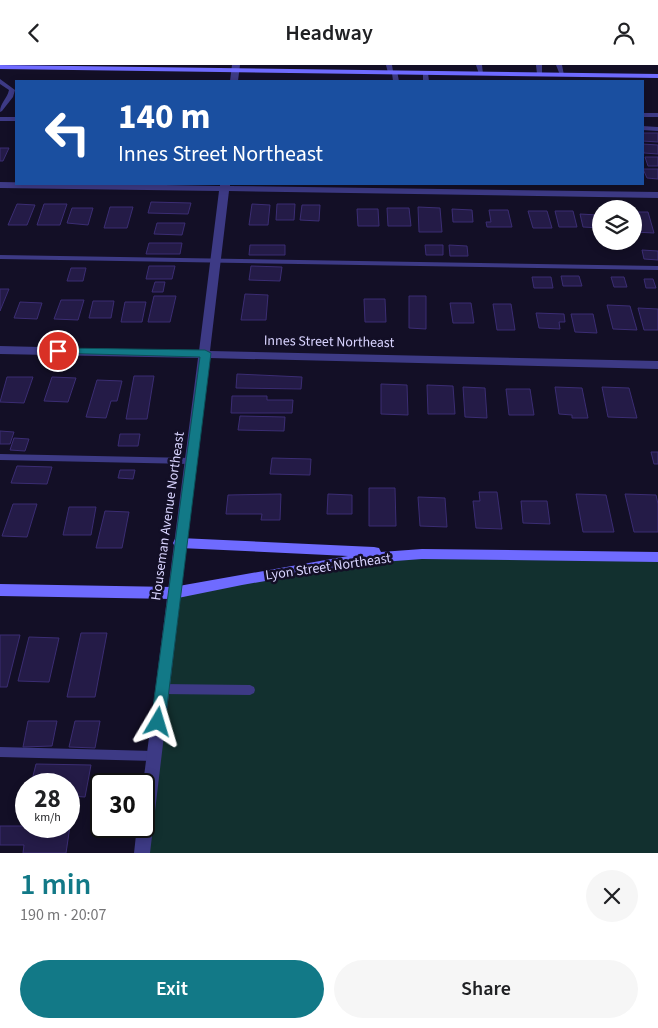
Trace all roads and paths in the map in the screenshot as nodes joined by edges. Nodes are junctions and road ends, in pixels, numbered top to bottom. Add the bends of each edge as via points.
1 (559, 65) edge
2 (0, 67) edge
3 (108, 67) edge
4 (235, 67) edge
5 (480, 69) edge
6 (540, 70) edge
7 (392, 73) edge
8 (562, 74) junction
9 (658, 76) edge
10 (425, 77) edge
11 (551, 78) edge
12 (234, 80) edge
13 (0, 81) edge
14 (0, 110) edge
15 (644, 115) edge
16 (658, 115) edge
17 (0, 119) edge
18 (15, 119) edge
19 (644, 128) edge
20 (658, 129) edge
21 (0, 185) edge
22 (225, 186) edge
23 (658, 195) edge
24 (0, 257) edge
25 (216, 261) junction
26 (658, 268) edge
27 (0, 350) edge
28 (205, 353) junction
29 (658, 365) edge
30 (0, 457) edge
31 (191, 461) junction
32 (180, 543) junction
33 (422, 554) junction
34 (658, 557) edge
35 (0, 590) edge
36 (173, 593) junction
37 (162, 689) junction
38 (250, 690) dead end
39 (0, 752) edge
40 (154, 756) junction
41 (142, 853) edge

1 - 8 lane
2 - 3 main road
3 - 4 main road
4 - 7 main road
4 - 12 street
5 - 6 main road
5 - 10 main road
6 - 11 main road
7 - 10 main road
8 - 9 main road
8 - 11 main road
13 - 14 lane via 12,90
15 - 16 lane
17 - 18 lane
19 - 20 lane
21 - 22 street
22 - 23 street
22 - 25 street, Houseman Avenue Northeast
24 - 25 lane
25 - 26 lane
25 - 28 street, Houseman Avenue Northeast
27 - 28 street, Innes Street Northeast
28 - 29 street, Innes Street Northeast
28 - 31 street, Houseman Avenue Northeast
30 - 31 lane
31 - 32 street, Houseman Avenue Northeast
32 - 33 main road
32 - 36 street, Houseman Avenue Northeast
33 - 34 main road, Lyon Street Northeast
33 - 36 main road, Lyon Street Northeast via 360,560
35 - 36 main road, Lyon Street Northeast
36 - 37 street, Houseman Avenue Northeast
37 - 38 lane
37 - 40 street, Houseman Avenue Northeast
39 - 40 lane
40 - 41 street, Houseman Avenue Northeast

